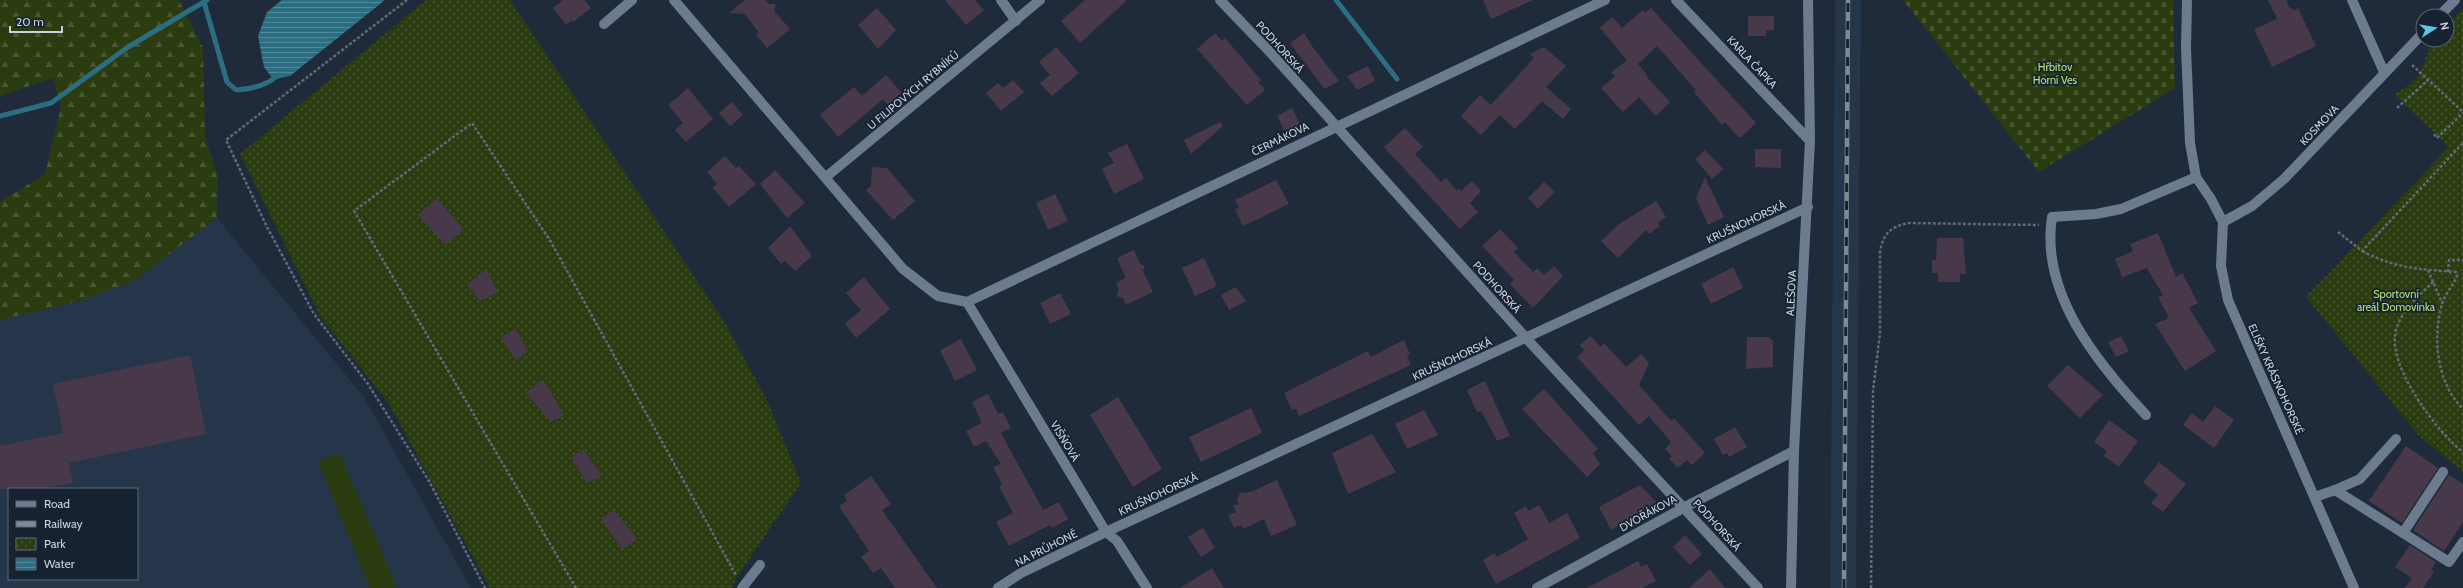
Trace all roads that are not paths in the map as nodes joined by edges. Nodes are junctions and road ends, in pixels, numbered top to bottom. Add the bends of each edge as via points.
1 (632, 0) edge
2 (674, 0) edge
3 (1001, 0) edge
4 (1040, 0) edge
5 (1220, 0) edge
6 (1605, 0) edge
7 (1676, 0) edge
8 (1808, 0) edge
9 (2187, 0) edge
10 (2352, 0) edge
11 (2455, 0) edge
12 (2447, 8) edge
13 (1016, 21) junction
14 (604, 24) dead end
15 (2415, 41) edge
16 (2384, 72) junction
17 (1335, 126) junction
18 (1810, 141) junction
19 (826, 177) junction
20 (2196, 177) junction
21 (1808, 207) junction
22 (2223, 222) junction
23 (967, 302) junction
24 (1526, 338) junction
25 (2146, 415) dead end
26 (2396, 439) dead end
27 (1794, 451) junction
28 (2443, 472) dead end
29 (2335, 490) junction
30 (2315, 497) junction
31 (1685, 507) junction
32 (1106, 532) junction
33 (2403, 533) junction
34 (2463, 542) edge
35 (760, 565) dead end
36 (742, 588) edge
37 (998, 588) edge
38 (1147, 588) edge
39 (1537, 588) edge
40 (1758, 588) edge
41 (1791, 588) edge
42 (2354, 588) edge

1 - 14 street
2 - 19 street
3 - 13 street
4 - 13 street, U FILIPOVÝCH RYBNÍKŮ
5 - 17 street, PODHORSKÁ
6 - 17 street, ČERMÁKOVA
7 - 18 street, KARLA ČAPKA
8 - 18 street, ALEŠOVA
9 - 20 street via 2186,48 2190,143
10 - 16 street
11 - 12 street
13 - 19 street, U FILIPOVÝCH RYBNÍKŮ
15 - 16 street, KOSMOVA
16 - 22 street, KOSMOVA via 2284,179 2252,206
17 - 23 street, ČERMÁKOVA
17 - 24 street, PODHORSKÁ
18 - 21 street, ALEŠOVA
19 - 23 street via 903,268 938,296
20 - 22 street
20 - 25 street via 2121,209 2096,214 2052,217 2052,264 2061,293 2086,340 2119,387
21 - 24 street, KRUŠNOHORSKÁ
21 - 27 street, ALEŠOVA
22 - 30 street, ELIŠKY KRÁSNOHORSKÉ via 2221,266 2228,300
23 - 32 street, VIŠŇOVÁ
24 - 31 street, PODHORSKÁ
24 - 32 street, KRUŠNOHORSKÁ
26 - 29 street via 2360,479
27 - 31 street, DVOŘÁKOVA
27 - 41 street, ALEŠOVA
28 - 33 street
29 - 30 street
29 - 33 street
30 - 42 street, ELIŠKY KRÁSNOHORSKÉ
31 - 39 street, DVOŘÁKOVA
31 - 40 street, PODHORSKÁ
32 - 37 street, NA PRŮHONĚ via 1022,573
32 - 38 street, VIŠŇOVÁ via 1118,541
33 - 34 street via 2449,562
35 - 36 street

